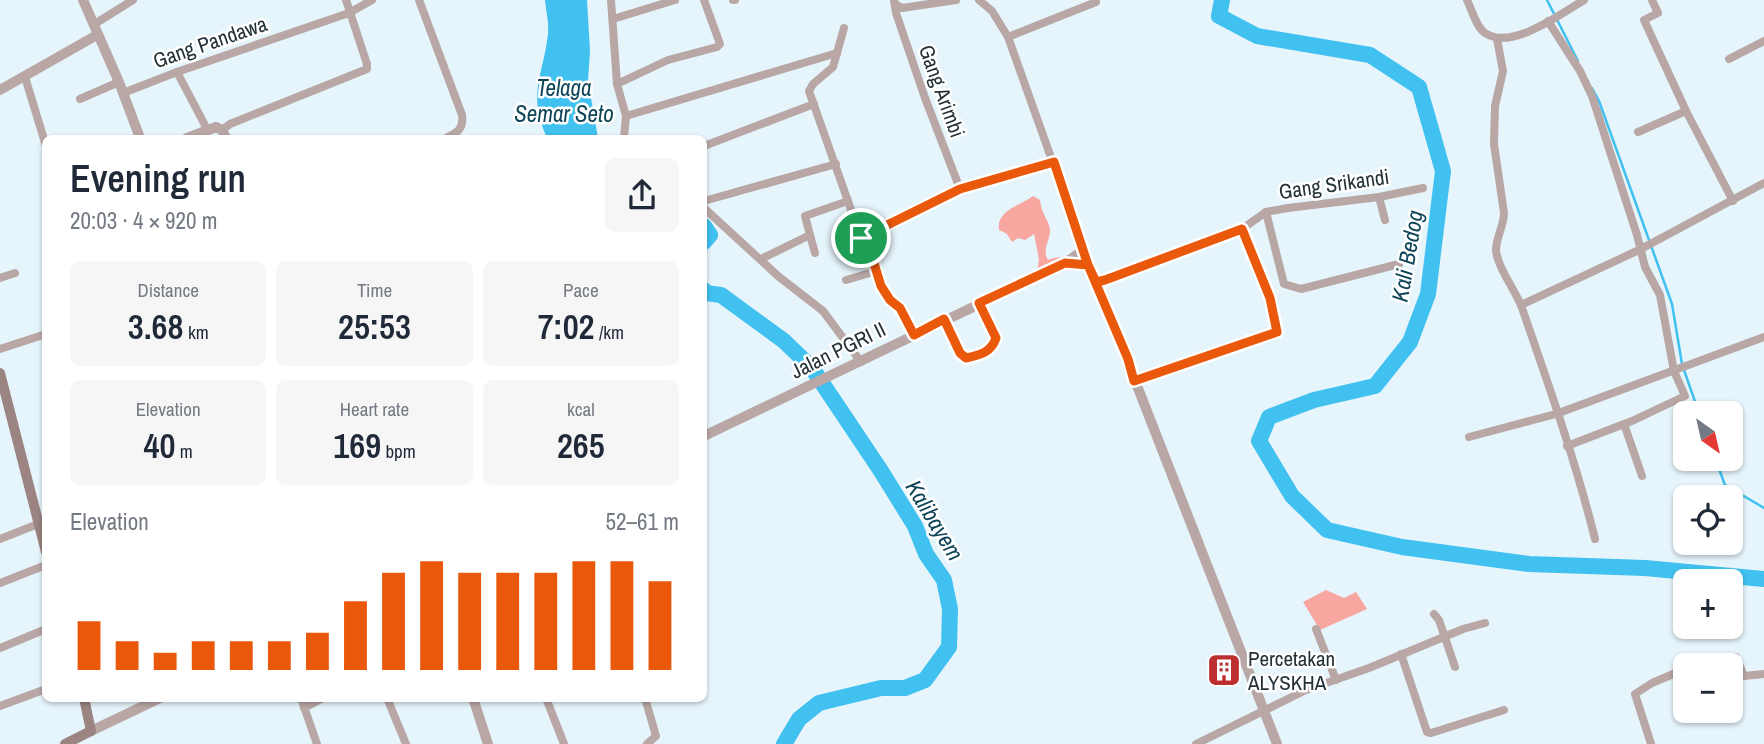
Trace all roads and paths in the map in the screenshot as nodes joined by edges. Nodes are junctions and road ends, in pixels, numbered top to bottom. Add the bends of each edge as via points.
1 (83, 0) edge
2 (346, 0) edge
3 (372, 0) edge
4 (419, 0) edge
5 (611, 0) edge
6 (675, 0) edge
7 (706, 0) edge
8 (956, 0) edge
9 (979, 0) edge
10 (1467, 0) edge
11 (1584, 0) edge
12 (1653, 0) edge
13 (128, 1) edge
14 (894, 2) edge
15 (1096, 2) dead end
16 (349, 13) junction
17 (613, 19) junction
18 (1553, 19) junction
19 (844, 28) dead end
20 (95, 30) junction
21 (1008, 37) junction
22 (1497, 39) junction
23 (1764, 41) edge
24 (838, 53) junction
25 (1729, 59) dead end
26 (177, 72) junction
27 (24, 76) junction
28 (119, 82) junction
29 (617, 85) junction
30 (0, 90) edge
31 (123, 93) junction
32 (80, 99) dead end
33 (814, 104) junction
34 (1686, 111) junction
35 (626, 116) junction
36 (207, 128) junction
37 (1638, 132) dead end
38 (224, 134) edge
39 (43, 135) edge
40 (139, 135) edge
41 (193, 135) edge
42 (452, 135) edge
43 (624, 135) edge
44 (707, 145) edge
45 (1054, 162) junction
46 (836, 164) junction
47 (1764, 183) edge
48 (1423, 188) dead end
49 (960, 189) junction
50 (1379, 197) junction
51 (707, 200) edge
52 (848, 201) junction
53 (1733, 201) junction
54 (707, 211) edge
55 (1266, 212) junction
56 (1385, 220) dead end
57 (1242, 229) junction
58 (810, 235) junction
59 (861, 238) junction
60 (1644, 248) junction
61 (1084, 250) junction
62 (815, 253) dead end
63 (761, 259) junction
64 (1065, 263) junction
65 (1399, 264) dead end
66 (1088, 265) junction
67 (877, 271) junction
68 (15, 273) dead end
69 (0, 278) edge
70 (846, 280) dead end
71 (1096, 282) junction
72 (979, 303) junction
73 (1521, 305) junction
74 (944, 319) junction
75 (42, 335) edge
76 (914, 335) junction
77 (1764, 337) edge
78 (0, 349) edge
79 (861, 362) junction
80 (1678, 369) junction
81 (0, 373) edge
82 (1134, 381) junction
83 (1556, 414) junction
84 (1624, 424) junction
85 (707, 434) edge
86 (1469, 437) dead end
87 (1567, 446) junction
88 (1642, 476) dead end
89 (38, 524) junction
90 (42, 538) edge
91 (0, 539) edge
92 (1595, 539) dead end
93 (42, 567) edge
94 (0, 583) edge
95 (1434, 614) dead end
96 (1485, 623) dead end
97 (1316, 629) dead end
98 (42, 631) edge
99 (1446, 637) junction
100 (0, 648) edge
101 (1401, 654) junction
102 (1455, 667) dead end
103 (1743, 673) edge
104 (1673, 674) edge
105 (1764, 674) edge
106 (1336, 680) junction
107 (42, 690) edge
108 (85, 702) edge
109 (152, 702) edge
110 (302, 702) edge
111 (315, 702) edge
112 (389, 702) edge
113 (474, 702) edge
114 (548, 702) edge
115 (646, 702) edge
116 (0, 706) edge
117 (304, 708) junction
118 (1263, 710) junction
119 (1504, 710) dead end
120 (91, 731) junction
121 (79, 741) edge
122 (65, 744) edge
123 (317, 744) edge
124 (406, 744) edge
125 (488, 744) edge
126 (564, 744) edge
127 (647, 744) edge
128 (1196, 744) edge
129 (1277, 744) edge
130 (1651, 744) edge

1 - 20 street
2 - 16 street
3 - 16 street, Gang Pandawa
4 - 42 street via 462,115 459,131
5 - 17 street
6 - 17 street
7 - 29 street via 720,44 668,60
8 - 14 street via 902,8
9 - 21 street
10 - 22 street via 1484,32
11 - 18 street
12 - 34 street via 1658,13 1644,20
13 - 20 street
14 - 49 street, Gang Arimbi
15 - 21 street
16 - 26 street, Gang Pandawa
16 - 38 street via 368,66 230,124
17 - 29 street
18 - 22 street via 1518,36
18 - 60 street via 1592,96
19 - 24 street
20 - 27 street
20 - 28 street
21 - 45 street
22 - 73 street via 1503,71 1495,106 1494,144 1504,213 1496,249
23 - 25 street
24 - 33 street via 833,67 809,88
24 - 35 street
26 - 31 street, Gang Pandawa
26 - 36 street
27 - 30 street
27 - 39 street
28 - 31 street
28 - 32 street
29 - 35 street
31 - 40 street
33 - 44 street
33 - 46 street
34 - 37 street
34 - 53 street
35 - 43 street
36 - 38 street via 216,127
36 - 41 street
45 - 49 street
45 - 61 street
46 - 51 street
46 - 52 street
47 - 53 street
48 - 50 street, Gang Srikandi
49 - 59 street
50 - 55 street, Gang Srikandi
50 - 56 street
52 - 58 street via 805,216
52 - 59 street
53 - 60 street
54 - 63 street
55 - 57 street, Gang Srikandi
55 - 65 street via 1284,284 1292,288
57 - 71 street, Gang Srikandi
57 - 82 street via 1270,298 1277,332
58 - 62 street
58 - 63 street
59 - 67 street
60 - 73 street
60 - 80 street via 1645,267 1660,295
61 - 64 street, Jalan PGRI II
61 - 66 street
63 - 79 street via 823,311
64 - 66 street, Jalan PGRI II
64 - 72 street, Jalan PGRI II
66 - 71 street
67 - 70 street
67 - 76 street via 881,286
68 - 69 street
71 - 82 street
72 - 74 street, Jalan PGRI II
72 - 74 street via 996,338 982,354 961,355
73 - 83 street
74 - 76 street, Jalan PGRI II
75 - 78 street
76 - 79 street, Jalan PGRI II
77 - 80 street
79 - 85 street, Jalan PGRI II
80 - 83 street
80 - 84 street via 1685,396
81 - 89 main road
82 - 118 street
83 - 86 street
83 - 87 street
84 - 87 street
84 - 88 street
87 - 92 street
89 - 90 main road
89 - 91 street
93 - 94 street
95 - 99 street
96 - 99 street
97 - 106 street
98 - 100 street
99 - 101 street
99 - 102 street
101 - 106 street
101 - 119 street via 1427,732
103 - 105 street
104 - 130 street via 1635,694
106 - 118 street
107 - 116 street
108 - 120 main road
109 - 120 street
110 - 117 street
111 - 117 street
112 - 124 street
113 - 125 street
114 - 126 street
115 - 127 street via 656,736
117 - 123 street
118 - 128 street
118 - 129 street
120 - 121 main road
121 - 122 main road

